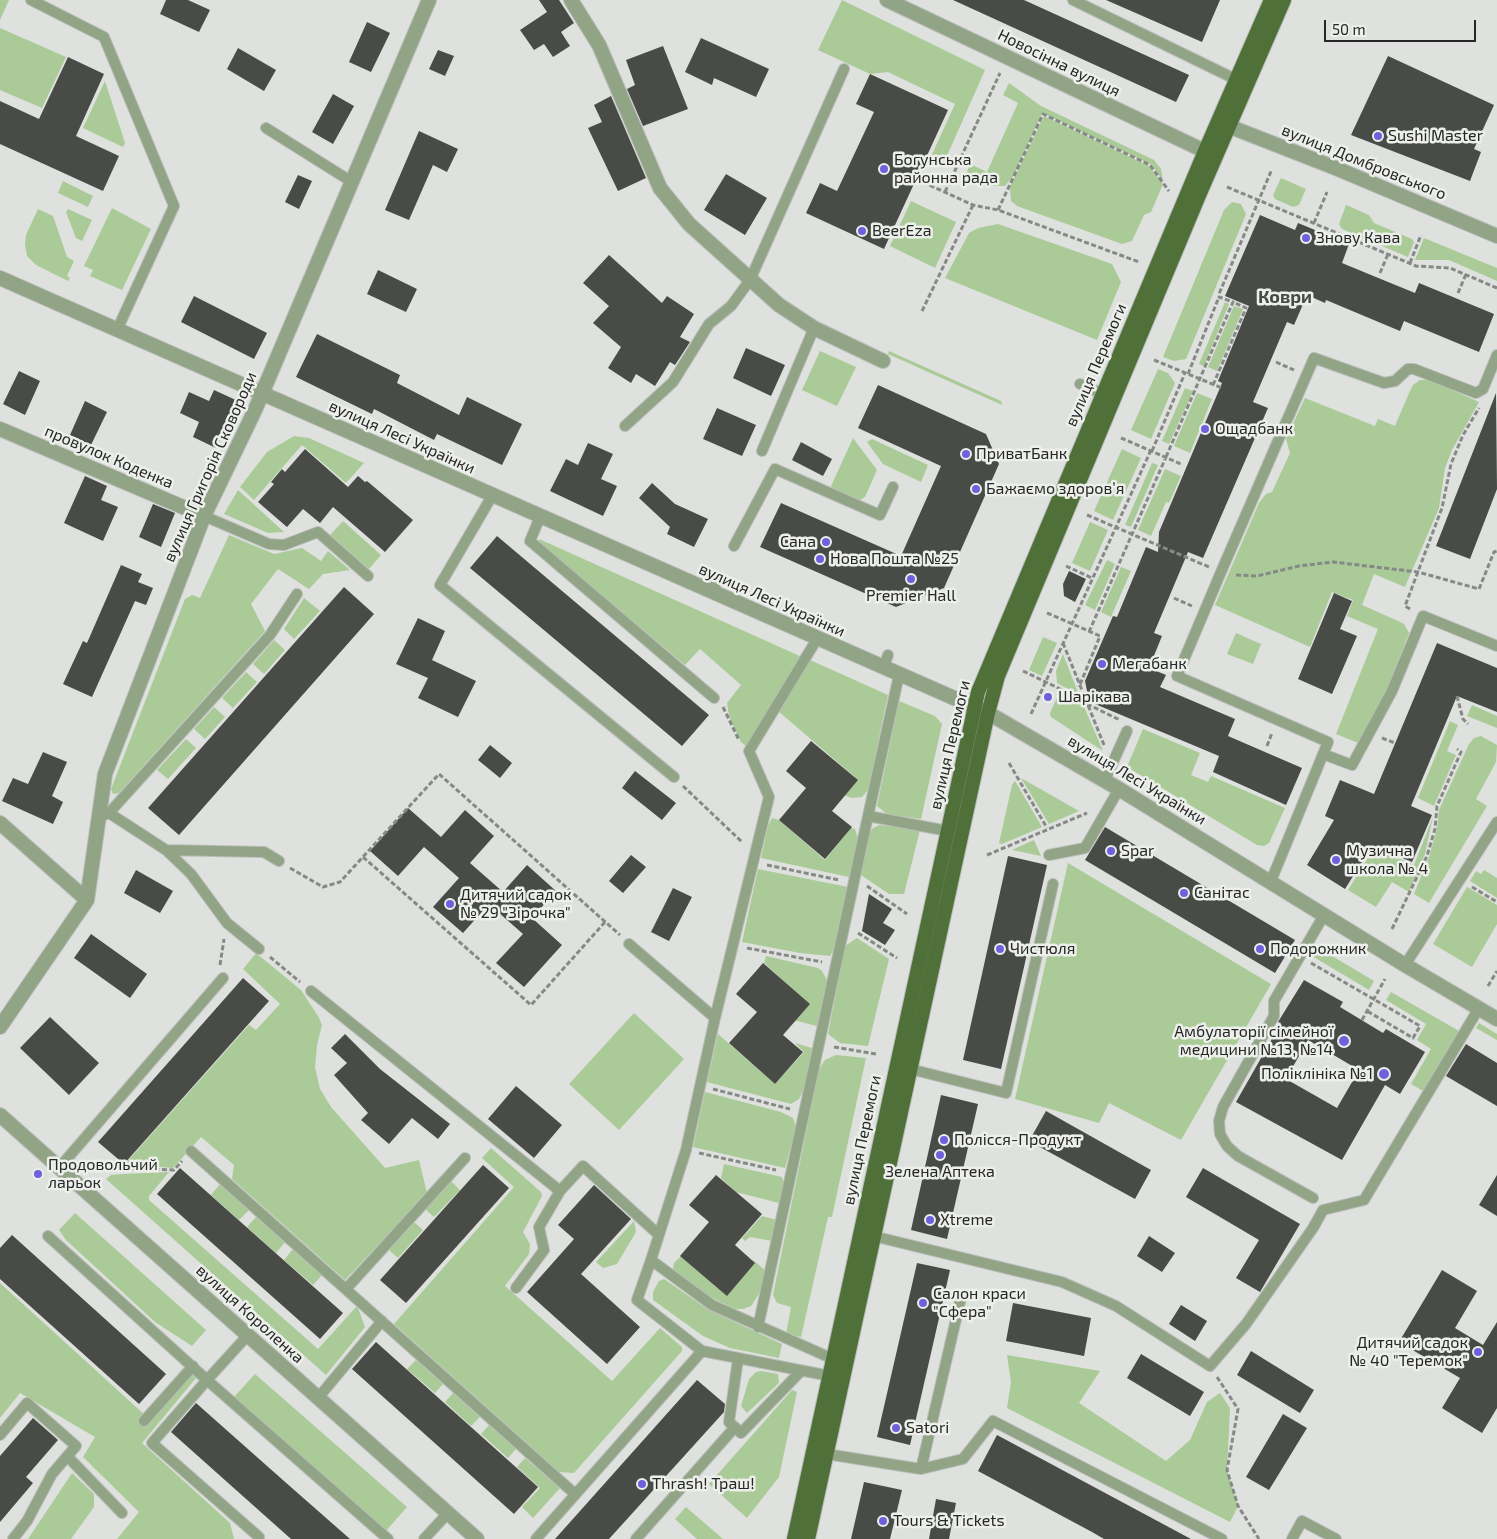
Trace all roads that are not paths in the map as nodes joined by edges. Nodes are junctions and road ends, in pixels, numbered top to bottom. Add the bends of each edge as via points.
1 (31, 0) edge
2 (429, 0) edge
3 (571, 0) edge
4 (887, 0) edge
5 (1073, 0) edge
6 (1271, 0) edge
7 (1284, 0) edge
8 (844, 69) dead end
9 (1237, 80) junction
10 (1223, 124) junction
11 (266, 128) dead end
12 (1210, 154) junction
13 (352, 182) junction
14 (1497, 236) edge
15 (0, 278) edge
16 (750, 280) junction
17 (814, 328) junction
18 (118, 330) junction
19 (1497, 355) edge
20 (882, 361) dead end
21 (1080, 384) dead end
22 (262, 393) junction
23 (1103, 394) junction
24 (625, 426) dead end
25 (0, 429) edge
26 (762, 451) dead end
27 (893, 487) dead end
28 (492, 496) junction
29 (204, 516) junction
30 (540, 517) junction
31 (734, 546) dead end
32 (368, 576) dead end
33 (297, 594) dead end
34 (817, 639) junction
35 (1497, 646) edge
36 (898, 675) junction
37 (714, 698) road end
38 (974, 707) junction
39 (988, 713) junction
40 (1127, 727) road end
41 (1323, 754) junction
42 (674, 777) road end
43 (1105, 780) junction
44 (1119, 789) junction
45 (104, 815) junction
46 (868, 816) junction
47 (0, 822) edge
48 (1497, 822) edge
49 (948, 831) junction
50 (166, 850) junction
51 (1048, 855) dead end
52 (279, 861) road end
53 (1271, 881) junction
54 (1052, 884) dead end
55 (88, 900) junction
56 (1324, 915) junction
57 (629, 944) road end
58 (260, 949) road end
59 (1405, 965) junction
60 (223, 978) road end
61 (311, 991) road end
62 (1479, 1008) junction
63 (715, 1018) junction
64 (1497, 1019) edge
65 (0, 1027) edge
66 (910, 1069) junction
67 (0, 1115) edge
68 (191, 1151) road end
69 (465, 1158) dead end
70 (59, 1168) junction
71 (560, 1191) junction
72 (1313, 1198) dead end
73 (659, 1235) junction
74 (48, 1236) dead end
75 (874, 1236) junction
76 (651, 1260) junction
77 (346, 1288) junction
78 (516, 1288) dead end
79 (961, 1298) dead end
80 (382, 1321) junction
81 (758, 1327) junction
82 (248, 1334) junction
83 (702, 1351) junction
84 (738, 1358) junction
85 (833, 1359) junction
86 (193, 1366) junction
87 (801, 1370) junction
88 (830, 1376) junction
89 (207, 1380) junction
90 (318, 1398) junction
91 (144, 1422) dead end
92 (735, 1428) junction
93 (0, 1434) edge
94 (821, 1453) junction
95 (67, 1456) junction
96 (921, 1468) junction
97 (575, 1494) junction
98 (122, 1513) dead end
99 (448, 1513) junction
100 (13, 1539) edge
101 (258, 1539) edge
102 (388, 1539) edge
103 (424, 1539) edge
104 (477, 1539) edge
105 (536, 1539) edge
106 (636, 1539) edge
107 (794, 1539) edge
108 (808, 1539) edge
109 (1222, 1539) edge
110 (1292, 1539) edge
111 (1336, 1539) edge

1 - 18 lane via 104,37 174,206
2 - 13 street, вулиця Григорія Сковороди
3 - 16 street via 599,45 660,188 689,224
4 - 12 street, Новосінна вулиця
5 - 9 lane
6 - 9 main road, вулиця Перемоги
7 - 10 main road, вулиця Перемоги
8 - 16 lane
9 - 10 main road, вулиця Перемоги
10 - 12 main road, вулиця Перемоги
10 - 14 street, вулиця Домбровського
11 - 13 lane
12 - 23 main road, вулиця Перемоги
12 - 39 main road, вулиця Перемоги via 998,676
13 - 22 street, вулиця Григорія Сковороди
15 - 18 street, вулиця Лесі Українки
16 - 17 street via 779,305
16 - 24 lane via 731,306 709,324 673,382
17 - 20 street
17 - 26 lane
18 - 22 street, вулиця Лесі Українки
19 - 41 lane via 1484,389 1476,393 1414,369 1408,369 1384,383 1314,358 1177,676 1328,742
21 - 23 lane
22 - 28 street, вулиця Лесі Українки
22 - 29 street, вулиця Григорія Сковороди
23 - 38 main road, вулиця Перемоги via 984,675
25 - 29 street, провулок Коденка
27 - 31 lane via 880,515 775,469
28 - 30 street, вулиця Лесі Українки
28 - 42 lane via 440,585
29 - 32 lane via 269,544 284,546 318,532
29 - 45 street, вулиця Григорія Сковороди via 105,774
30 - 34 street, вулиця Лесі Українки via 715,586
30 - 37 lane via 530,541
33 - 45 lane via 270,635
34 - 36 street, вулиця Лесі Українки via 886,662
34 - 63 lane via 749,751 769,797
35 - 41 lane via 1424,616 1392,691 1352,765
36 - 38 street, вулиця Лесі Українки
36 - 46 lane
38 - 39 street, вулиця Лесі Українки
38 - 49 main road, вулиця Перемоги
39 - 43 street, вулиця Лесі Українки
39 - 66 main road, вулиця Перемоги
40 - 43 lane
41 - 53 lane
43 - 44 street, вулиця Лесі Українки
44 - 51 lane via 1084,848
44 - 53 street, вулиця Лесі Українки
45 - 50 lane
45 - 55 street, вулиця Григорія Сковороди
46 - 49 lane
46 - 81 lane
47 - 55 street
48 - 59 lane
49 - 85 main road, вулиця Перемоги
50 - 52 lane via 264,852
50 - 58 lane via 191,874 227,923
53 - 56 street, вулиця Лесі Українки
54 - 66 lane via 1006,1093
55 - 65 street, вулиця Григорія Сковороди
56 - 59 street, вулиця Лесі Українки
56 - 72 lane via 1274,1002 1274,1016 1222,1107 1219,1121 1220,1134 1238,1156
57 - 63 lane
59 - 62 street, вулиця Лесі Українки
60 - 70 lane
61 - 71 lane
62 - 64 street, вулиця Лесі Українки
62 - 75 lane via 1364,1200 1323,1210 1246,1324 1210,1366 1116,1306 1062,1282
63 - 73 lane via 686,1150
66 - 75 main road, вулиця Перемоги
67 - 70 street, вулиця Короленка
68 - 77 lane
69 - 77 lane
70 - 82 street, вулиця Короленка
71 - 73 lane via 583,1166
71 - 78 lane via 538,1227 544,1250
73 - 76 lane
74 - 86 lane
75 - 94 main road, вулиця Перемоги
76 - 81 lane via 712,1305
76 - 83 lane via 637,1300
77 - 80 lane
79 - 96 lane
80 - 90 lane
80 - 97 lane
81 - 85 lane
82 - 89 lane
82 - 90 street, вулиця Короленка
83 - 84 lane
83 - 97 lane
84 - 87 lane
84 - 92 lane via 729,1422
85 - 88 main road, вулиця Перемоги
86 - 89 lane
86 - 91 lane
87 - 88 lane
87 - 92 lane via 741,1432
88 - 94 main road, вулиця Перемоги
89 - 101 lane via 152,1443
89 - 102 lane
90 - 99 street, вулиця Короленка
92 - 106 lane
93 - 95 lane via 27,1403 76,1446
94 - 96 lane
94 - 107 main road, вулиця Перемоги
94 - 108 main road, вулиця Перемоги
95 - 98 lane
95 - 100 lane via 52,1474 27,1521
96 - 109 lane via 963,1460 993,1421
97 - 105 lane
99 - 103 lane
99 - 104 street, вулиця Короленка
110 - 111 lane via 1302,1521

